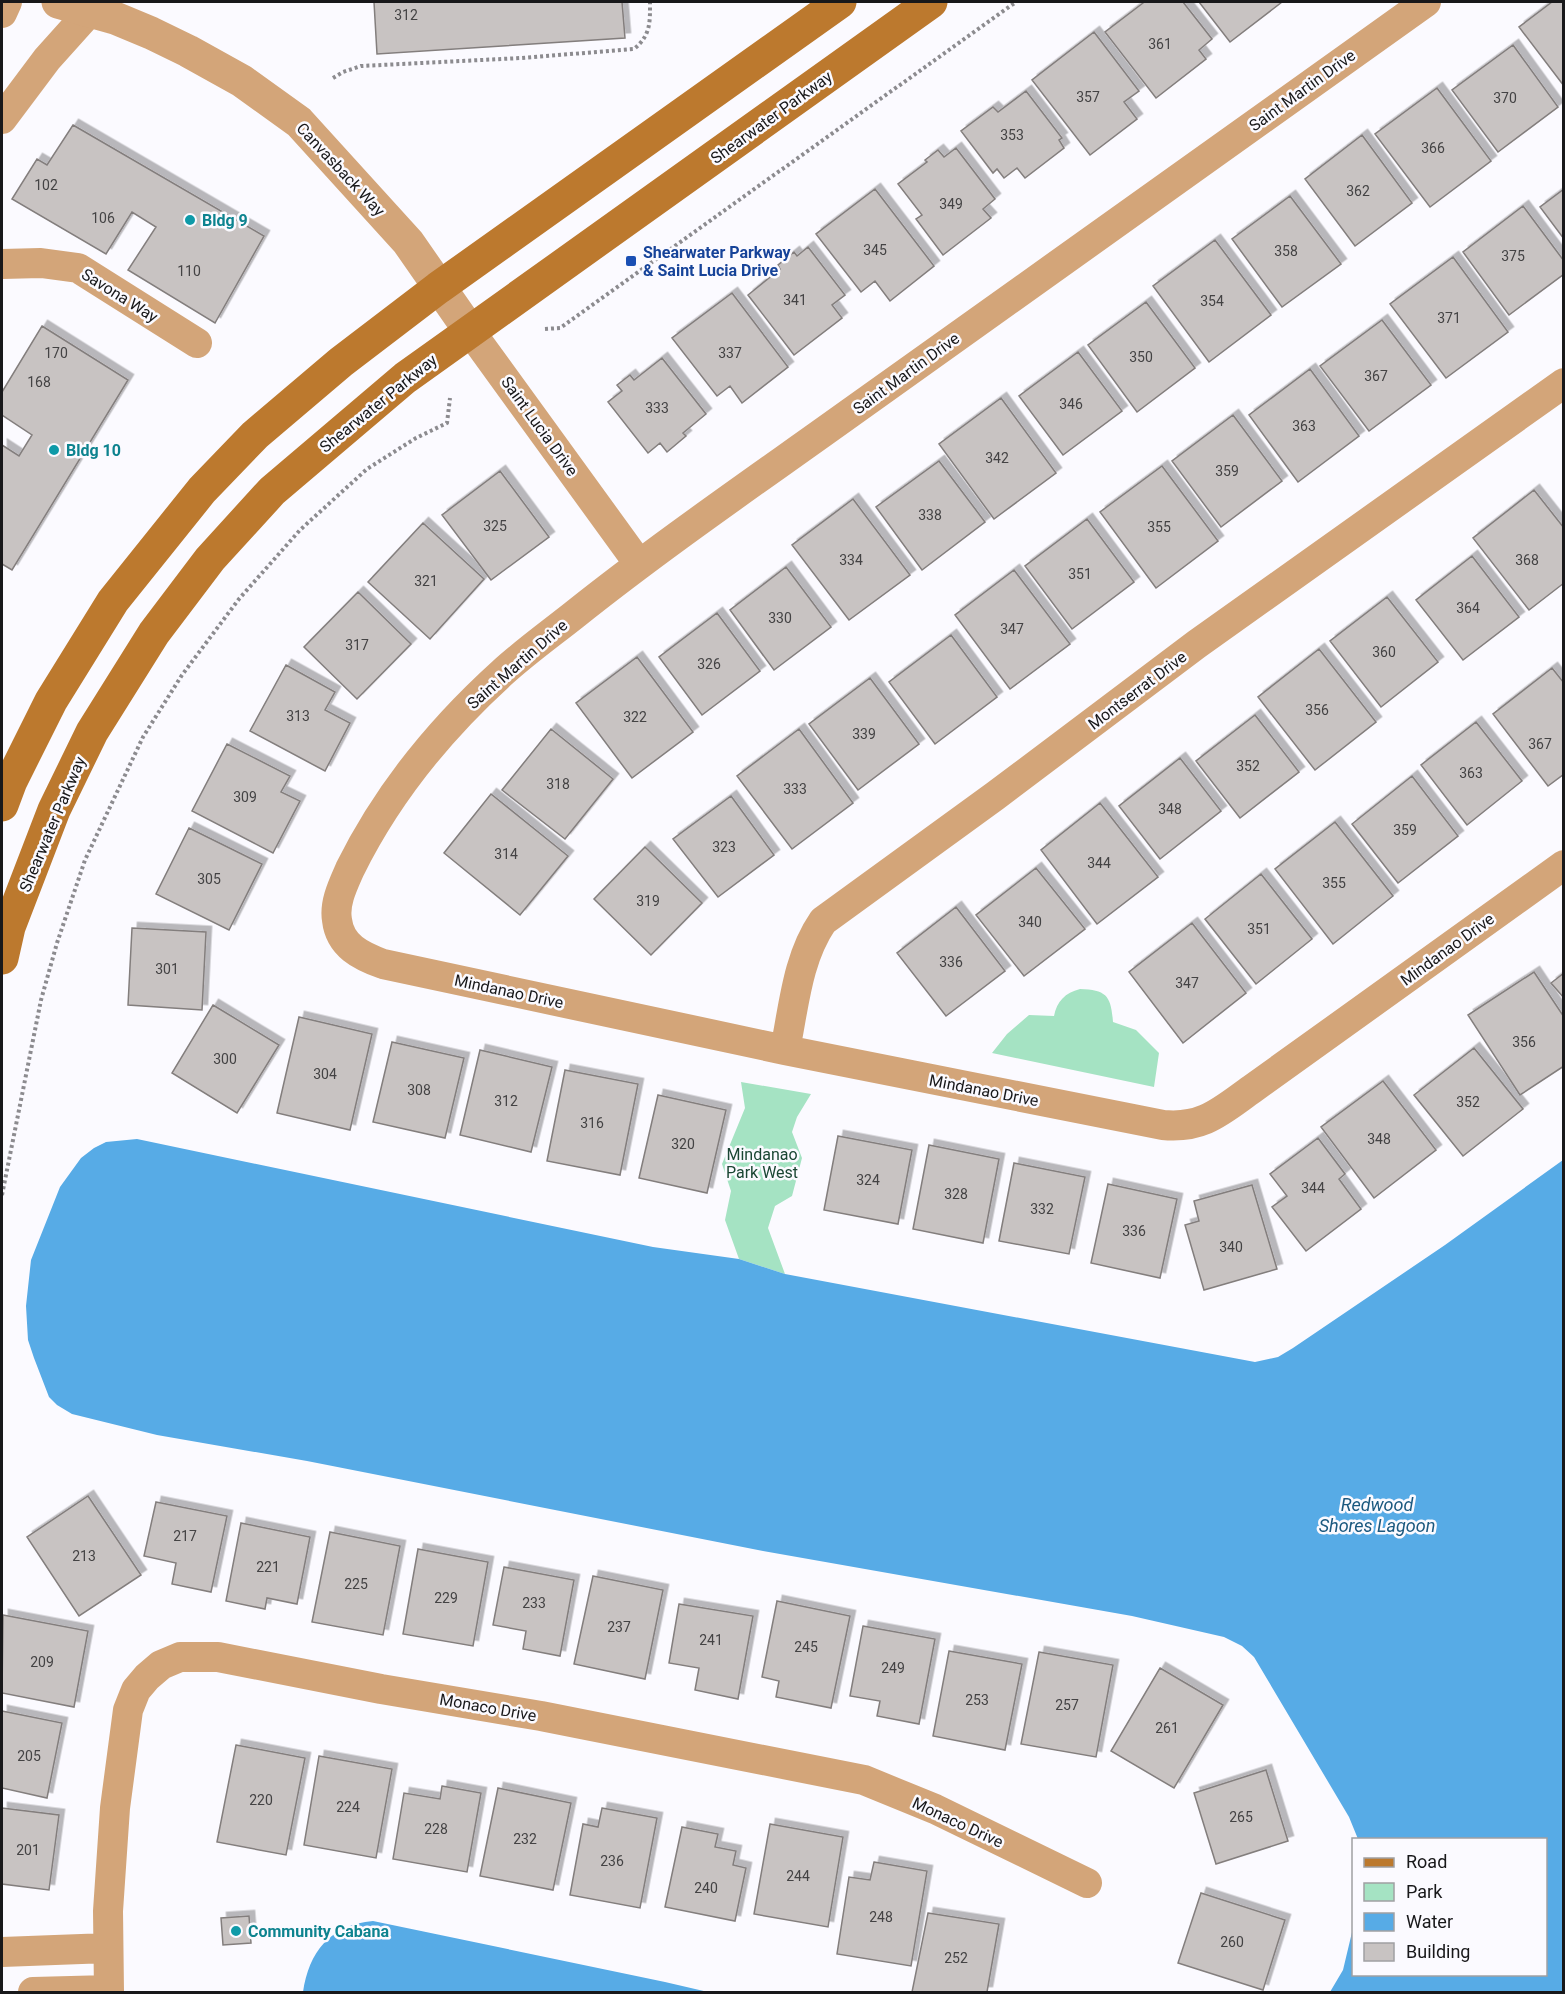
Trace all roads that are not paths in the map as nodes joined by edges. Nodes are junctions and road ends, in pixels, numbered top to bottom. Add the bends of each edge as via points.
1 (7, 2) edge
2 (58, 2) edge
3 (840, 2) edge
4 (931, 2) edge
5 (1426, 2) edge
6 (91, 10) junction
7 (2, 13) edge
8 (2, 119) edge
9 (2, 264) edge
10 (438, 288) junction
11 (470, 331) junction
12 (197, 343) dead end
13 (1563, 383) edge
14 (639, 564) junction
15 (2, 805) edge
16 (1563, 866) edge
17 (342, 937) joint
18 (2, 958) edge
19 (785, 1050) junction
20 (1087, 1883) dead end
21 (108, 1948) junction
22 (2, 1952) edge
23 (109, 1991) edge
24 (33, 1992) edge

1 - 7 street
2 - 6 street, Canvasback Way
3 - 10 main road
4 - 11 main road, Shearwater Parkway
5 - 14 street, Saint Martin Drive
6 - 8 street via 47,59
6 - 10 street, Canvasback Way via 151,33 215,65 299,122 408,242
9 - 12 street, Savona Way via 78,268
10 - 11 street, Saint Lucia Drive
10 - 15 main road via 341,362 255,435 202,490 113,601 51,701
11 - 14 street, Saint Lucia Drive
11 - 18 main road, Shearwater Parkway via 405,378 272,491 210,559 154,633 92,732 54,810 9,927
13 - 19 street, Montserrat Drive via 1197,645 823,921 807,948
14 - 17 street, Saint Martin Drive via 505,670 465,708 410,772 361,847 344,883 336,910
16 - 19 street, Mindanao Drive via 1215,1115 1193,1125 1163,1125
17 - 19 street, Mindanao Drive via 357,953 383,964
20 - 21 street, Monaco Drive via 934,1809 864,1780 218,1657 180,1657 161,1665 147,1677 136,1690 128,1710 115,1808
21 - 22 street
21 - 23 street, Monaco Drive
23 - 24 street, Monaco Drive

